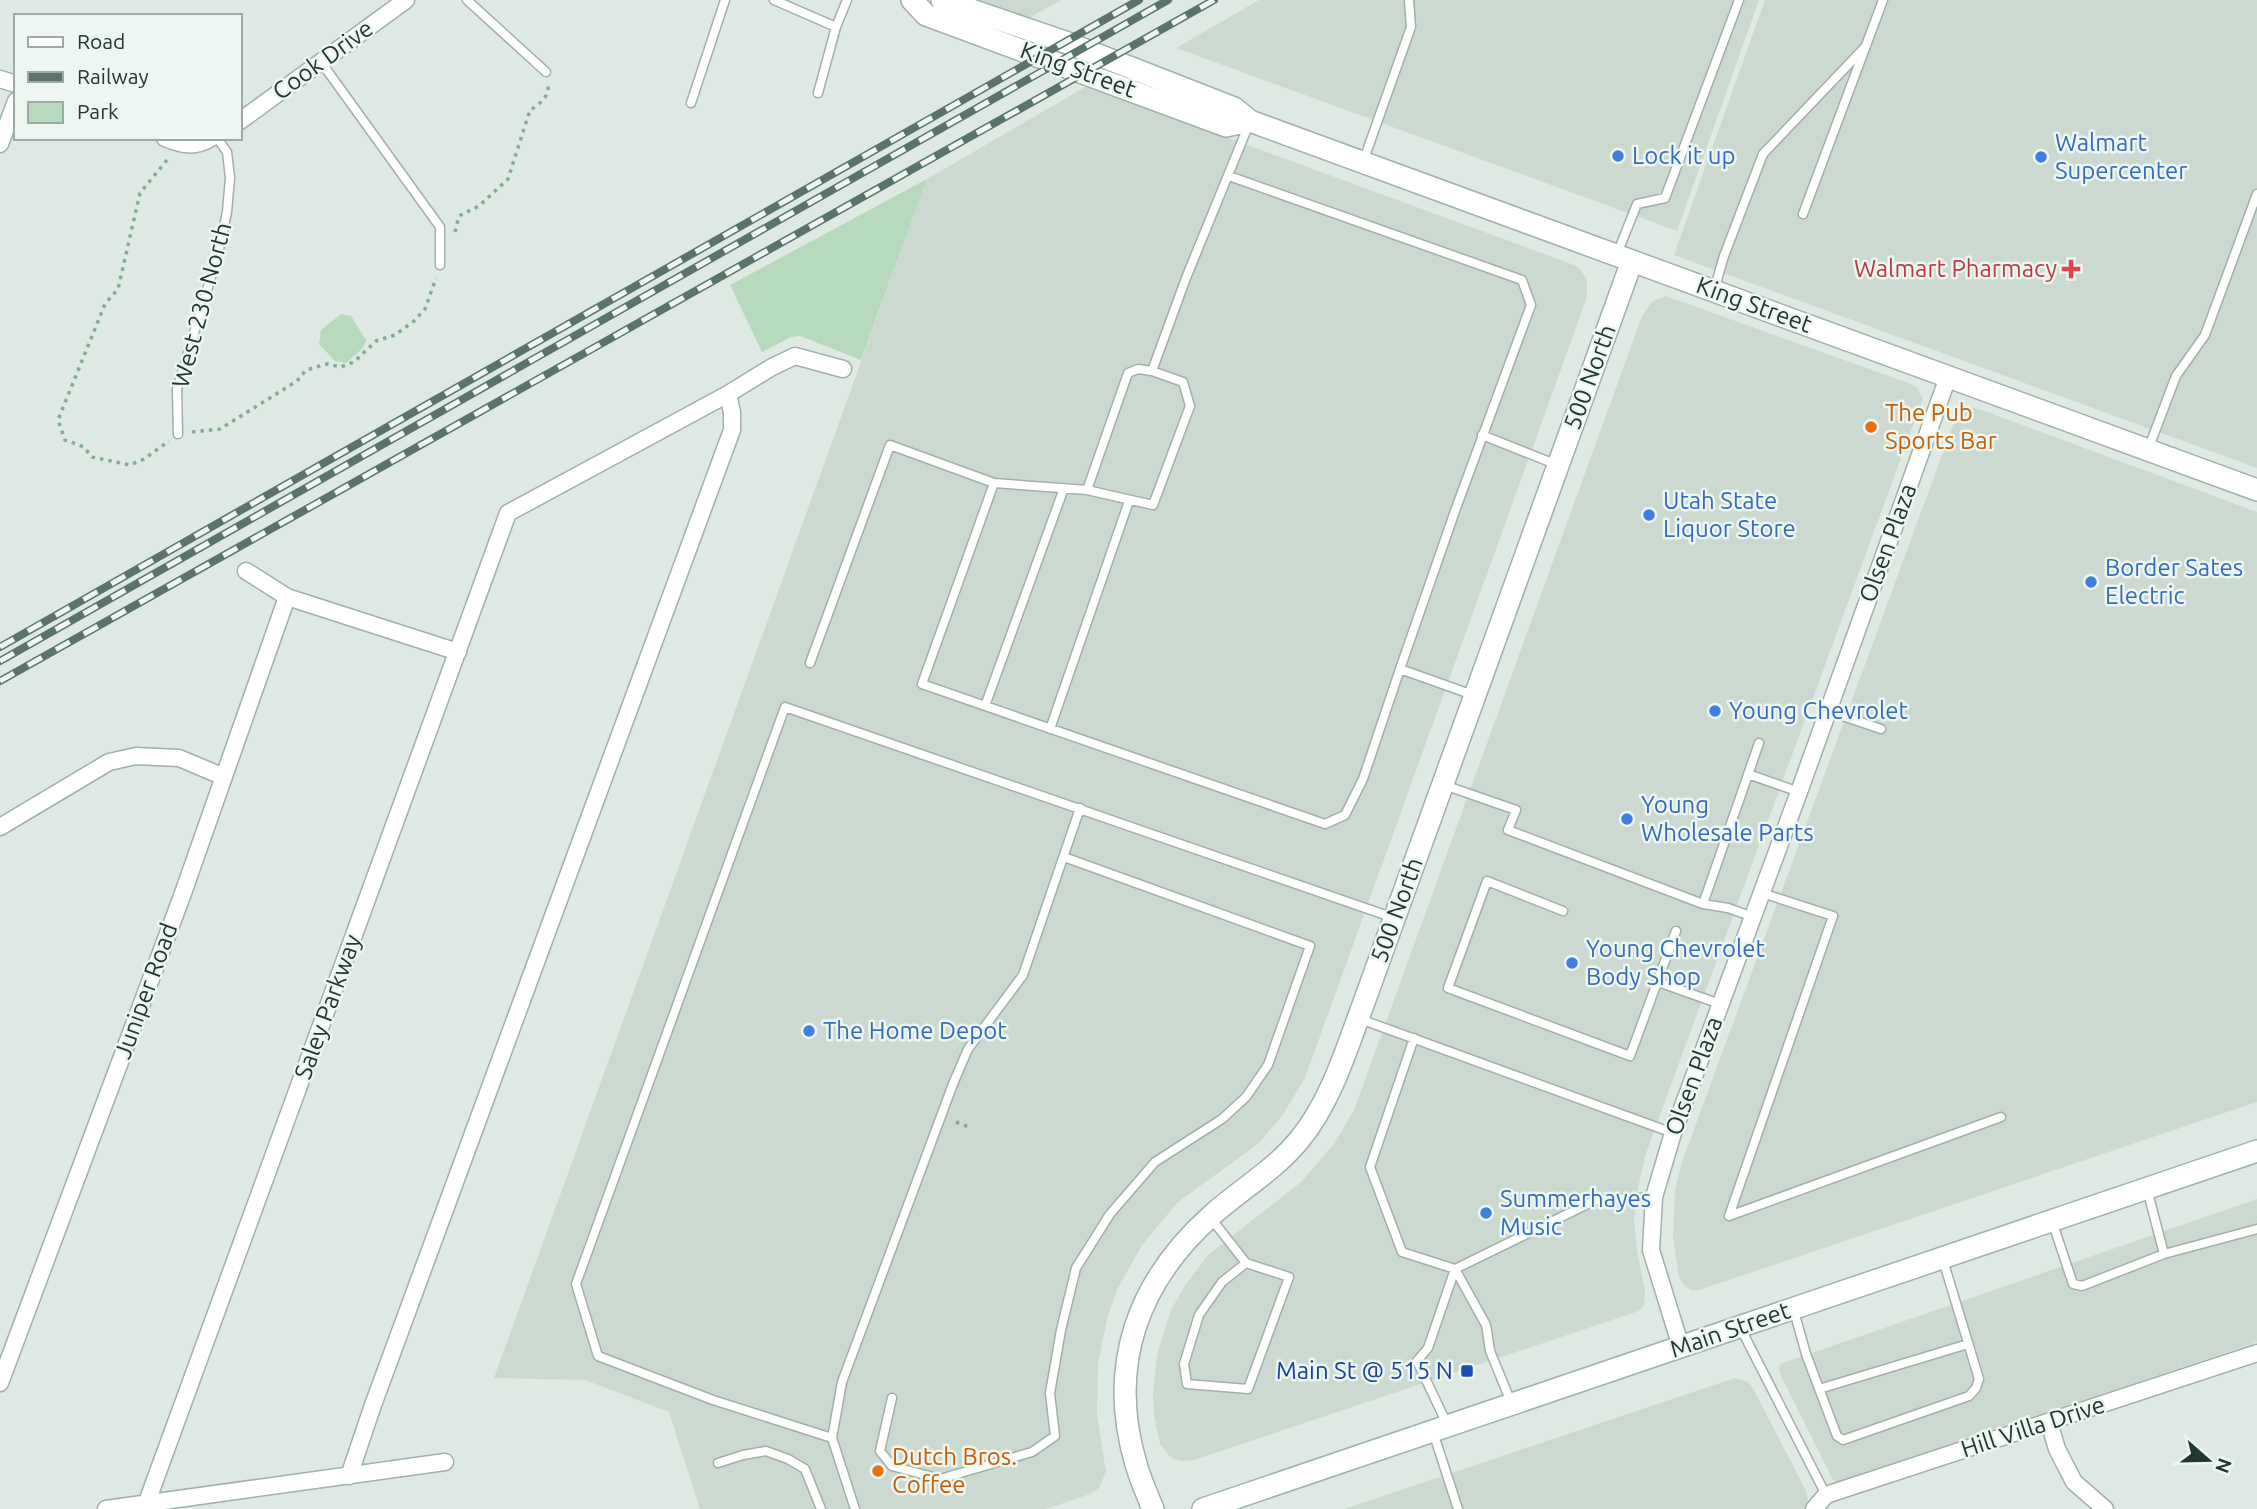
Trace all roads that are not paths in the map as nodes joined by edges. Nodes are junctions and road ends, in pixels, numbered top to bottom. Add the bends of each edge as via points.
1 (406, 0) edge
2 (467, 0) edge
3 (725, 0) edge
4 (774, 0) edge
5 (848, 0) edge
6 (912, 0) edge
7 (942, 0) edge
8 (1409, 0) edge
9 (1739, 0) edge
10 (1883, 0) edge
11 (836, 27) junction
12 (1866, 46) junction
13 (321, 62) junction
14 (546, 72) road end
15 (818, 93) dead end
16 (691, 103) dead end
17 (14, 106) edge
18 (242, 120) edge
19 (1250, 121) junction
20 (170, 140) edge
21 (208, 140) edge
22 (218, 140) edge
23 (0, 144) edge
24 (1363, 162) junction
25 (1228, 176) junction
26 (2257, 194) edge
27 (1803, 214) dead end
28 (1625, 258) junction
29 (440, 265) road end
30 (1714, 290) junction
31 (843, 369) dead end
32 (1152, 371) junction
33 (1948, 377) junction
34 (728, 394) junction
35 (178, 434) road end
36 (1482, 435) junction
37 (2148, 450) junction
38 (1558, 465) junction
39 (994, 483) junction
40 (1064, 488) junction
41 (1087, 490) junction
42 (2257, 490) edge
43 (1129, 500) junction
44 (246, 571) dead end
45 (288, 597) junction
46 (458, 653) junction
47 (810, 663) dead end
48 (1400, 669) junction
49 (1475, 696) junction
50 (985, 706) junction
51 (1828, 711) junction
52 (1050, 729) junction
53 (1881, 729) dead end
54 (1759, 743) dead end
55 (1748, 774) junction
56 (223, 777) junction
57 (1443, 784) junction
58 (1799, 792) junction
59 (1080, 808) junction
60 (0, 827) edge
61 (1064, 857) junction
62 (1762, 893) junction
63 (1703, 904) junction
64 (1563, 911) dead end
65 (1394, 918) junction
66 (1753, 918) junction
67 (1676, 931) dead end
68 (1658, 982) junction
69 (1720, 1003) junction
70 (1358, 1018) junction
71 (1414, 1038) junction
72 (2001, 1117) dead end
73 (1673, 1133) junction
74 (2257, 1151) edge
75 (2147, 1189) junction
76 (1654, 1197) junction
77 (1210, 1217) junction
78 (2052, 1222) junction
79 (2257, 1229) edge
80 (2164, 1254) junction
81 (1942, 1259) junction
82 (1246, 1263) junction
83 (1455, 1269) junction
84 (1793, 1308) junction
85 (1740, 1327) junction
86 (1968, 1344) junction
87 (1681, 1347) junction
88 (2257, 1353) edge
89 (0, 1383) edge
90 (1819, 1388) junction
91 (892, 1398) dead end
92 (1512, 1405) junction
93 (2049, 1422) junction
94 (1440, 1429) junction
95 (832, 1438) junction
96 (445, 1462) dead end
97 (718, 1463) dead end
98 (349, 1476) junction
99 (1826, 1495) junction
100 (147, 1502) junction
101 (106, 1509) edge
102 (821, 1509) edge
103 (856, 1509) edge
104 (1153, 1509) edge
105 (1203, 1509) edge
106 (1458, 1509) edge
107 (1814, 1509) edge
108 (2105, 1509) edge

1 - 13 street, Cook Drive
2 - 14 lane
3 - 16 lane
4 - 11 lane
5 - 11 lane
6 - 19 street, King Street via 926,15 1226,125
7 - 19 street, King Street via 1234,108
8 - 24 lane via 1411,27
9 - 28 lane via 1665,198 1637,204
10 - 12 lane
11 - 15 lane
12 - 27 lane
12 - 30 lane via 1763,154
13 - 18 street, Cook Drive
13 - 29 lane via 440,227
17 - 23 street
19 - 24 street, King Street
19 - 25 lane
20 - 21 street via 182,145
22 - 35 lane, West 230 North via 227,152 227,212 177,389
24 - 28 street, King Street
25 - 32 lane
25 - 36 lane via 1522,280 1531,305
26 - 37 lane via 2205,335 2176,376
28 - 30 street, King Street
28 - 38 street, 500 North
30 - 33 street, King Street
31 - 34 street via 795,356
32 - 41 lane via 1128,373
32 - 43 lane via 1183,382 1190,405 1153,505
33 - 37 street, King Street
33 - 51 street, Olsen Plaza
34 - 46 street, Saley Parkway via 508,513
34 - 98 street via 732,430
36 - 38 lane
36 - 48 lane
37 - 42 street, King Street
38 - 49 street, 500 North
39 - 40 lane
39 - 47 lane via 890,445
39 - 50 lane via 922,684
40 - 41 lane
40 - 50 lane
41 - 43 lane
43 - 52 lane
44 - 45 street
45 - 46 street
45 - 56 street, Juniper Road
46 - 100 street, Saley Parkway
48 - 49 lane
48 - 52 lane via 1357,791 1345,815 1325,824
49 - 57 street, 500 North
50 - 52 lane
51 - 53 lane
51 - 58 street, Olsen Plaza
54 - 55 lane
55 - 58 lane
55 - 63 lane
56 - 60 street via 179,758 136,756 108,762
56 - 89 street, Juniper Road
57 - 63 lane via 1516,810 1508,830
57 - 65 street, 500 North
58 - 62 street, Olsen Plaza
59 - 61 lane
59 - 65 lane
59 - 95 lane via 785,706 576,1284 598,1356 712,1400
61 - 91 lane via 1310,946 1268,1065 1246,1097 1222,1119 1155,1162 1110,1214 1076,1268 1051,1394 1055,1436 1032,1452 940,1479 892,1466 880,1451
61 - 95 lane via 1023,975 968,1049 953,1084 842,1382
62 - 66 street, Olsen Plaza
62 - 72 lane via 1833,916 1729,1216
63 - 66 lane
64 - 68 lane via 1487,881 1448,988 1630,1056
65 - 70 street, 500 North
66 - 69 street, Olsen Plaza
67 - 68 lane
68 - 69 lane
69 - 73 street, Olsen Plaza
70 - 71 lane
70 - 77 street, 500 North via 1329,1091 1301,1138 1278,1163
71 - 73 lane
71 - 83 lane via 1370,1167 1402,1252
73 - 76 street, Olsen Plaza
74 - 75 street, Main Street
75 - 78 street, Main Street
75 - 80 lane
76 - 83 lane via 1596,1200
76 - 87 street, Olsen Plaza via 1651,1250
77 - 82 lane
77 - 104 street, 500 North via 1153,1284 1128,1356 1125,1395 1132,1446
78 - 80 lane via 2076,1286
78 - 81 street, Main Street
79 - 80 lane
81 - 84 street, Main Street
81 - 86 lane
82 - 82 lane via 1222,1282 1199,1315 1184,1364 1187,1384 1248,1388 1289,1277
83 - 92 lane via 1486,1325 1490,1351
83 - 94 lane via 1428,1348 1417,1361
84 - 85 street, Main Street
84 - 90 lane
85 - 87 street, Main Street
85 - 99 lane
86 - 90 lane
86 - 90 lane via 1979,1380 1969,1396 1843,1440 1837,1436
87 - 92 street, Main Street
88 - 93 street, Hill Villa Drive
92 - 94 street, Main Street
93 - 99 street, Hill Villa Drive
93 - 108 street via 2074,1482
94 - 105 street, Main Street
94 - 106 lane
95 - 103 lane
96 - 98 street
97 - 102 lane via 766,1451 788,1459 805,1469
98 - 100 street
99 - 107 street
100 - 101 street

